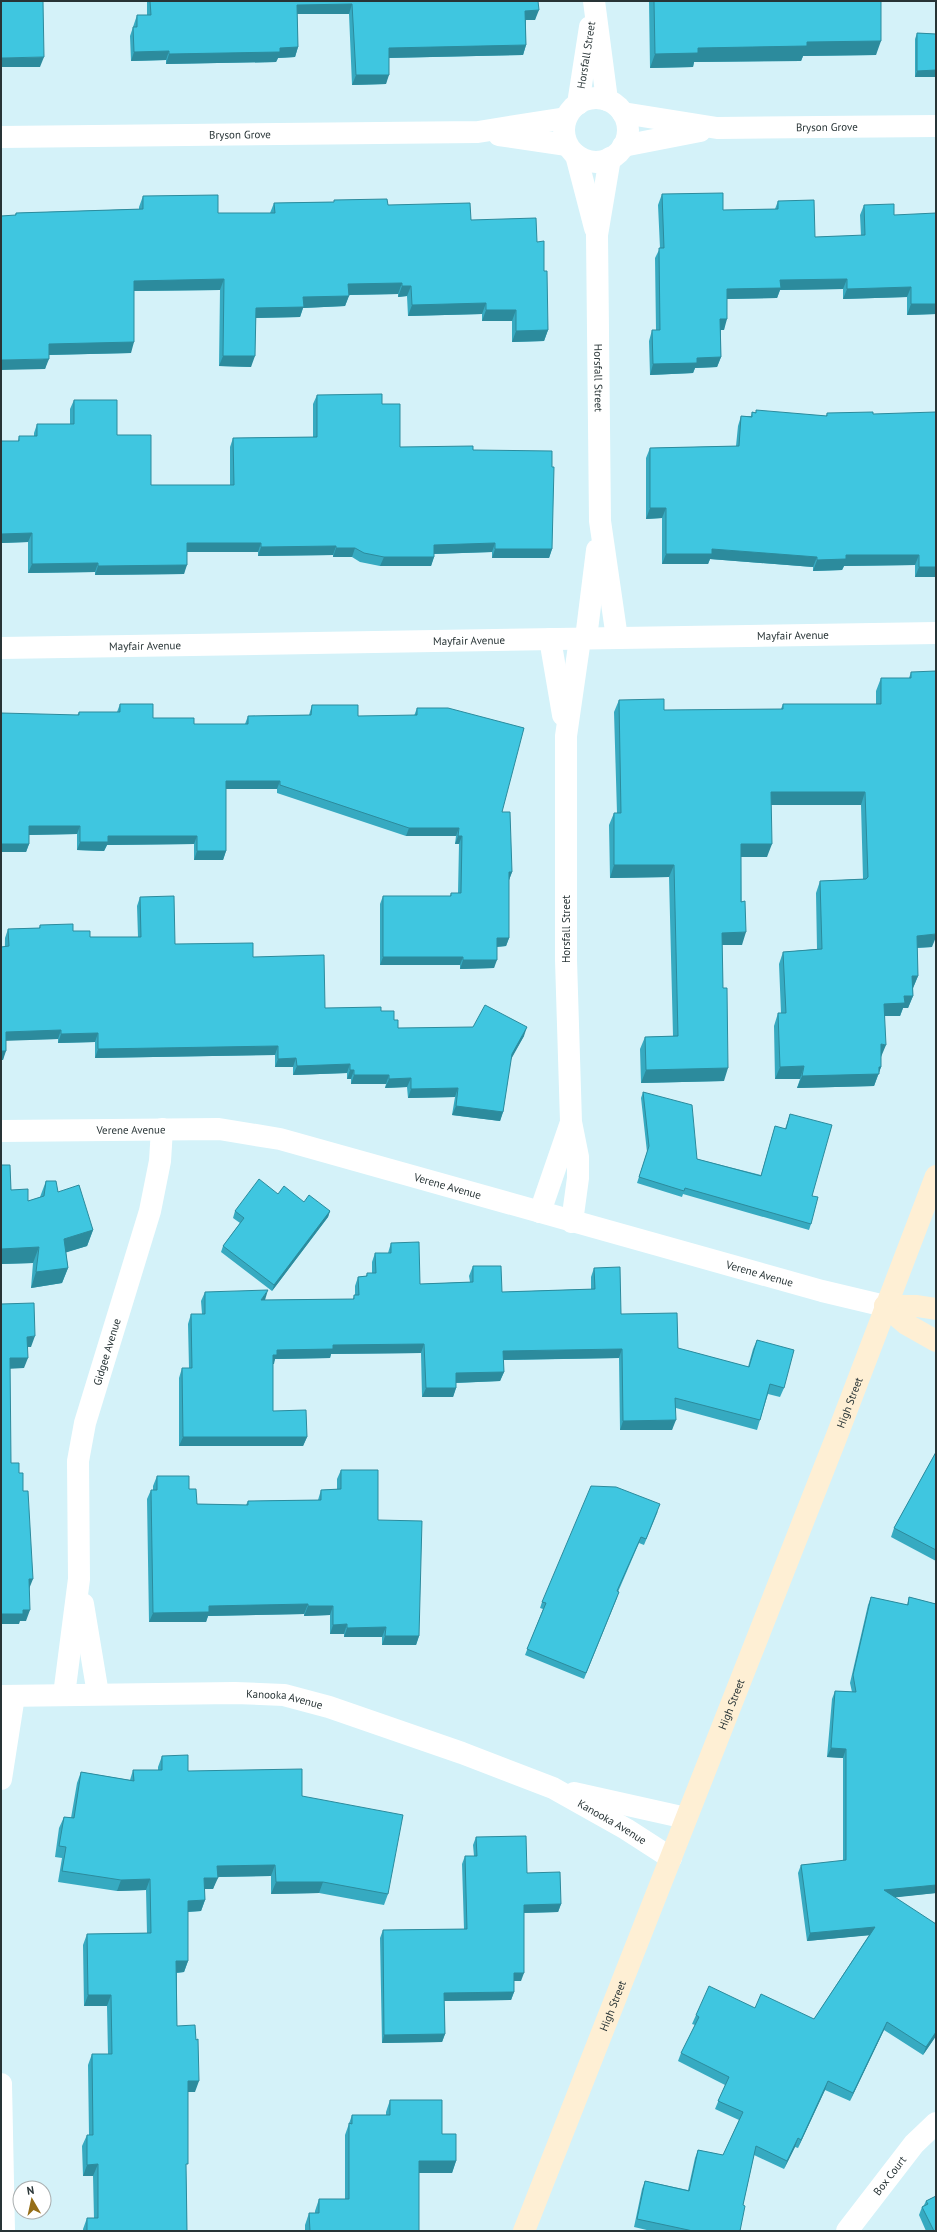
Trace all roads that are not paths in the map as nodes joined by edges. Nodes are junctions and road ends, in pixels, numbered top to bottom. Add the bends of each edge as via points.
1 (594, 4) edge
2 (615, 107) junction
3 (572, 111) junction
4 (936, 126) edge
5 (717, 128) junction
6 (478, 132) junction
7 (1, 137) edge
8 (572, 150) junction
9 (617, 152) junction
10 (597, 235) junction
11 (600, 521) junction
12 (936, 633) edge
13 (583, 638) junction
14 (617, 638) junction
15 (550, 639) junction
16 (1, 648) edge
17 (566, 736) junction
18 (571, 1122) junction
19 (162, 1129) junction
20 (1, 1131) edge
21 (936, 1176) edge
22 (540, 1212) junction
23 (572, 1222) junction
24 (885, 1306) junction
25 (936, 1309) edge
26 (936, 1341) edge
27 (79, 1579) junction
28 (98, 1694) junction
29 (64, 1695) junction
30 (8, 1696) edge
31 (1, 1779) edge
32 (553, 1788) junction
33 (686, 1818) junction
34 (671, 1858) junction
35 (1, 2084) edge
36 (936, 2123) edge
37 (1, 2157) edge
38 (4, 2231) edge
39 (524, 2231) edge
40 (847, 2231) edge

1 - 2 street, Horsfall Street
1 - 3 street, Horsfall Street
2 - 3 street via 587,100
2 - 5 street, Bryson Grove
2 - 9 street via 628,129
3 - 6 street, Bryson Grove
3 - 8 street via 564,127
4 - 5 street, Bryson Grove
5 - 9 street, Bryson Grove
6 - 7 street, Bryson Grove
6 - 8 street, Bryson Grove
8 - 9 street via 591,161 601,161
8 - 10 street, Horsfall Street
9 - 10 street, Horsfall Street
10 - 11 street, Horsfall Street
11 - 13 street, Horsfall Street
11 - 14 street, Horsfall Street
12 - 14 street, Mayfair Avenue
13 - 14 street, Mayfair Avenue
13 - 15 street, Mayfair Avenue
13 - 17 street, Horsfall Street
15 - 16 street, Mayfair Avenue
15 - 17 street, Horsfall Street
17 - 18 street, Horsfall Street via 566,960
18 - 22 street, Horsfall Street
18 - 23 street, Horsfall Street via 578,1157
19 - 20 street, Verene Avenue
19 - 22 street, Verene Avenue via 219,1128 280,1139
19 - 27 street, Gidgee Avenue via 160,1161 150,1211 85,1423 81,1444 78,1462
21 - 24 main road, High Street
22 - 23 street, Verene Avenue
23 - 24 street, Verene Avenue via 836,1295
24 - 25 main road
24 - 26 main road via 906,1324
24 - 33 main road, High Street
27 - 28 street, Gidgee Avenue
27 - 29 street, Gidgee Avenue
28 - 29 street, Kanooka Avenue
28 - 32 street, Kanooka Avenue via 284,1695 344,1712
29 - 30 street, Kanooka Avenue
30 - 31 street
32 - 33 street, Kanooka Avenue
32 - 34 street, Kanooka Avenue
33 - 34 main road, High Street
34 - 39 main road, High Street
35 - 37 street
36 - 40 street, Box Court via 914,2144
37 - 38 street

